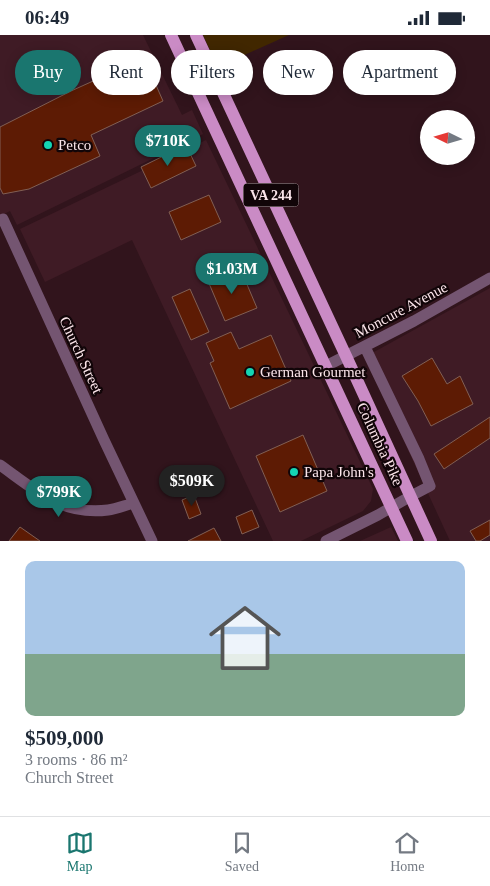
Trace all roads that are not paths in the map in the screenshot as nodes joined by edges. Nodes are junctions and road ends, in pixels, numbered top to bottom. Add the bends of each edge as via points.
1 (171, 35) edge
2 (196, 35) edge
3 (3, 219) dead end
4 (490, 279) edge
5 (365, 347) junction
6 (346, 356) junction
7 (326, 366) junction
8 (0, 465) edge
9 (411, 496) junction
10 (134, 503) junction
11 (391, 508) junction
12 (152, 541) edge
13 (326, 541) edge
14 (407, 541) edge
15 (431, 541) edge

1 - 7 main road, Columbia Pike / VA 244
2 - 6 main road, Columbia Pike / VA 244
3 - 10 street, Church Street
4 - 5 street, Moncure Avenue
5 - 6 street, Moncure Avenue
5 - 9 street via 430,486
6 - 7 street, Moncure Avenue
6 - 9 main road, Columbia Pike / VA 244
7 - 11 main road, Columbia Pike / VA 244
8 - 10 street via 40,494 70,508 109,510
9 - 11 street
9 - 15 main road, Columbia Pike / VA 244
10 - 12 street, Church Street
11 - 13 street
11 - 14 main road, Columbia Pike / VA 244

